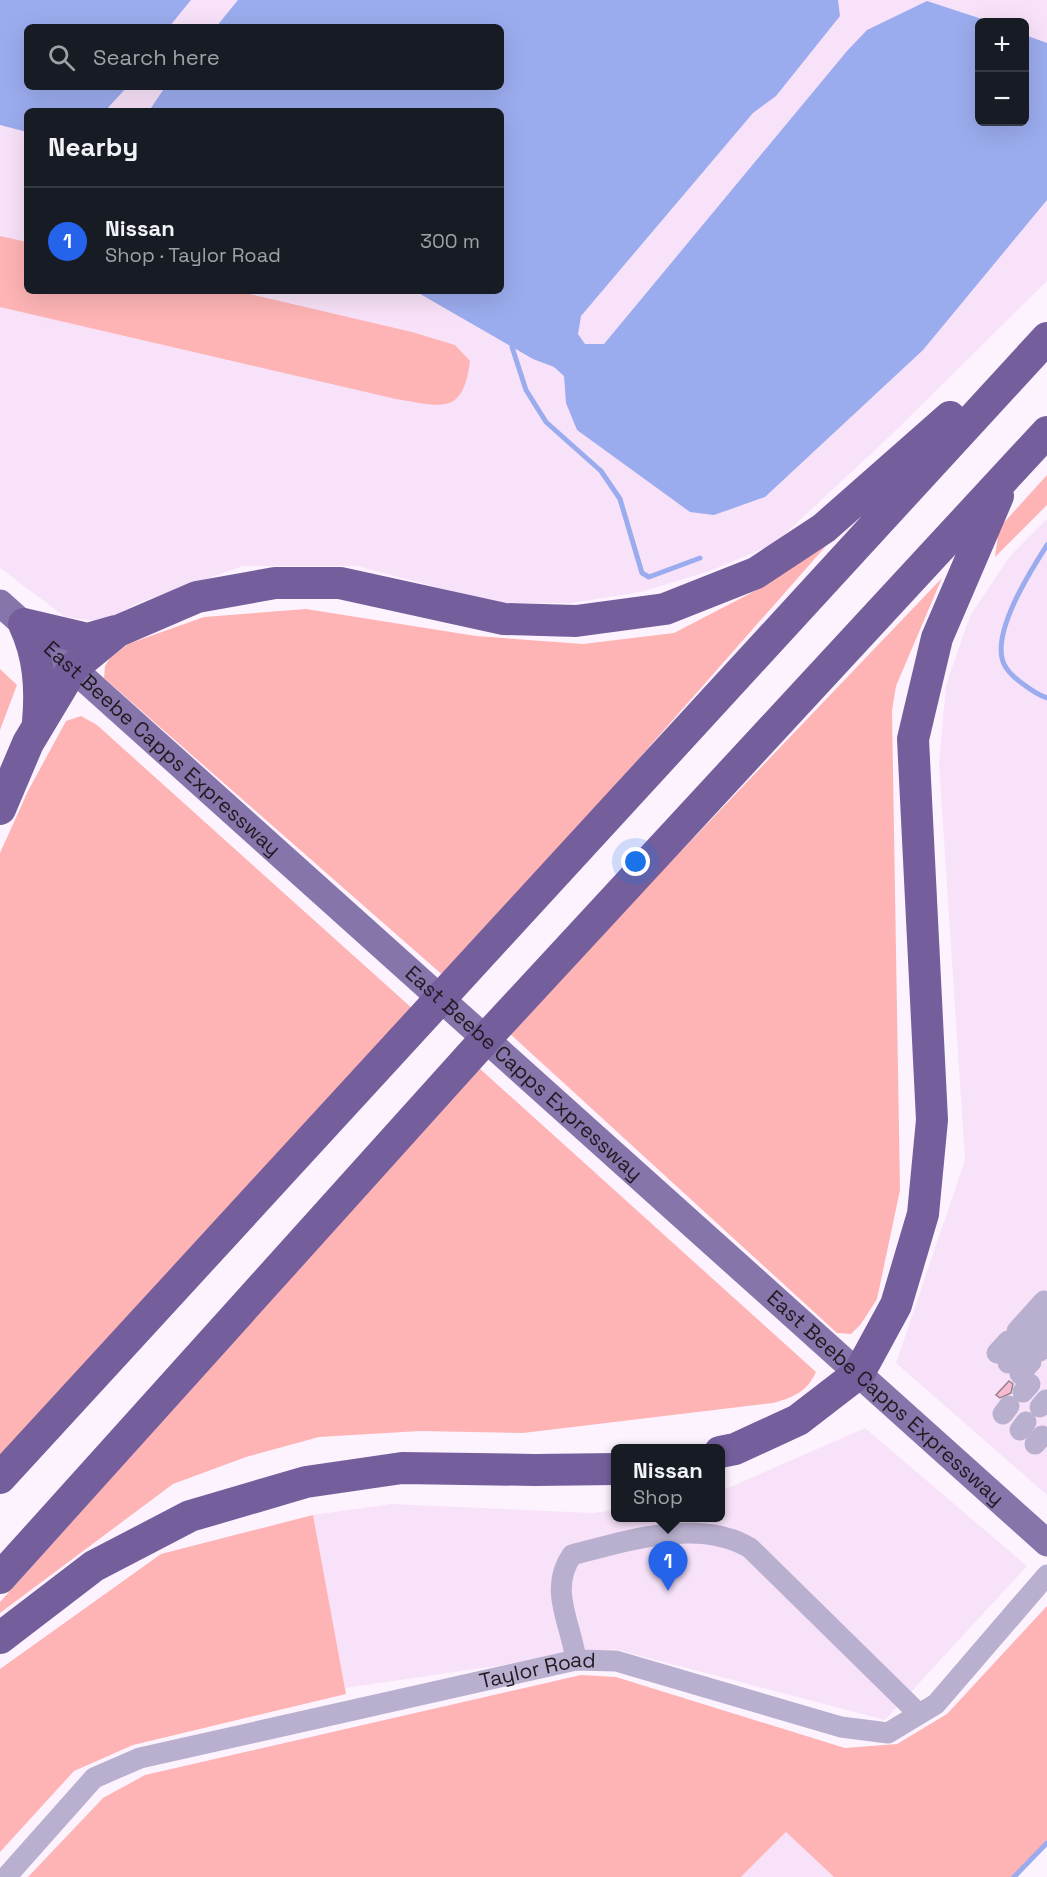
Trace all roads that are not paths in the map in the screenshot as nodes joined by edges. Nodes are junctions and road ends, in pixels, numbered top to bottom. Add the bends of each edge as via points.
1 (1047, 332) edge
2 (1047, 338) edge
3 (1047, 432) edge
4 (1007, 476) junction
5 (0, 603) edge
6 (24, 624) junction
7 (118, 631) junction
8 (73, 668) junction
9 (38, 726) junction
10 (0, 809) edge
11 (1046, 1311) edge
12 (1020, 1365) edge
13 (859, 1373) junction
14 (725, 1451) edge
15 (611, 1469) edge
16 (0, 1478) edge
17 (1047, 1543) edge
18 (1047, 1575) edge
19 (0, 1578) edge
20 (0, 1638) edge
21 (576, 1660) junction
22 (919, 1714) junction
23 (6, 1877) edge

1 - 7 highway via 824,528 756,573 665,609 576,621 504,619 340,583 275,583 197,597
2 - 16 highway
3 - 4 highway
4 - 13 highway via 937,638 913,739 932,1120 923,1214 896,1305
4 - 19 highway via 481,1044
5 - 6 main road, East Beebe Capps Expressway
6 - 7 highway via 88,639
6 - 8 main road, East Beebe Capps Expressway
6 - 9 highway via 34,644 40,684
7 - 8 highway
8 - 9 highway
8 - 13 main road, East Beebe Capps Expressway
9 - 10 highway
11 - 12 street
13 - 14 highway via 798,1420
13 - 17 main road, East Beebe Capps Expressway
15 - 20 highway via 402,1468 306,1482 190,1516 94,1566
18 - 22 street, Taylor Road via 936,1704
21 - 22 street, Taylor Road via 616,1661 841,1727 888,1733
21 - 22 street via 560,1596 564,1567 572,1555 679,1534 724,1536 750,1548
21 - 23 street, Taylor Road via 140,1758 94,1778

